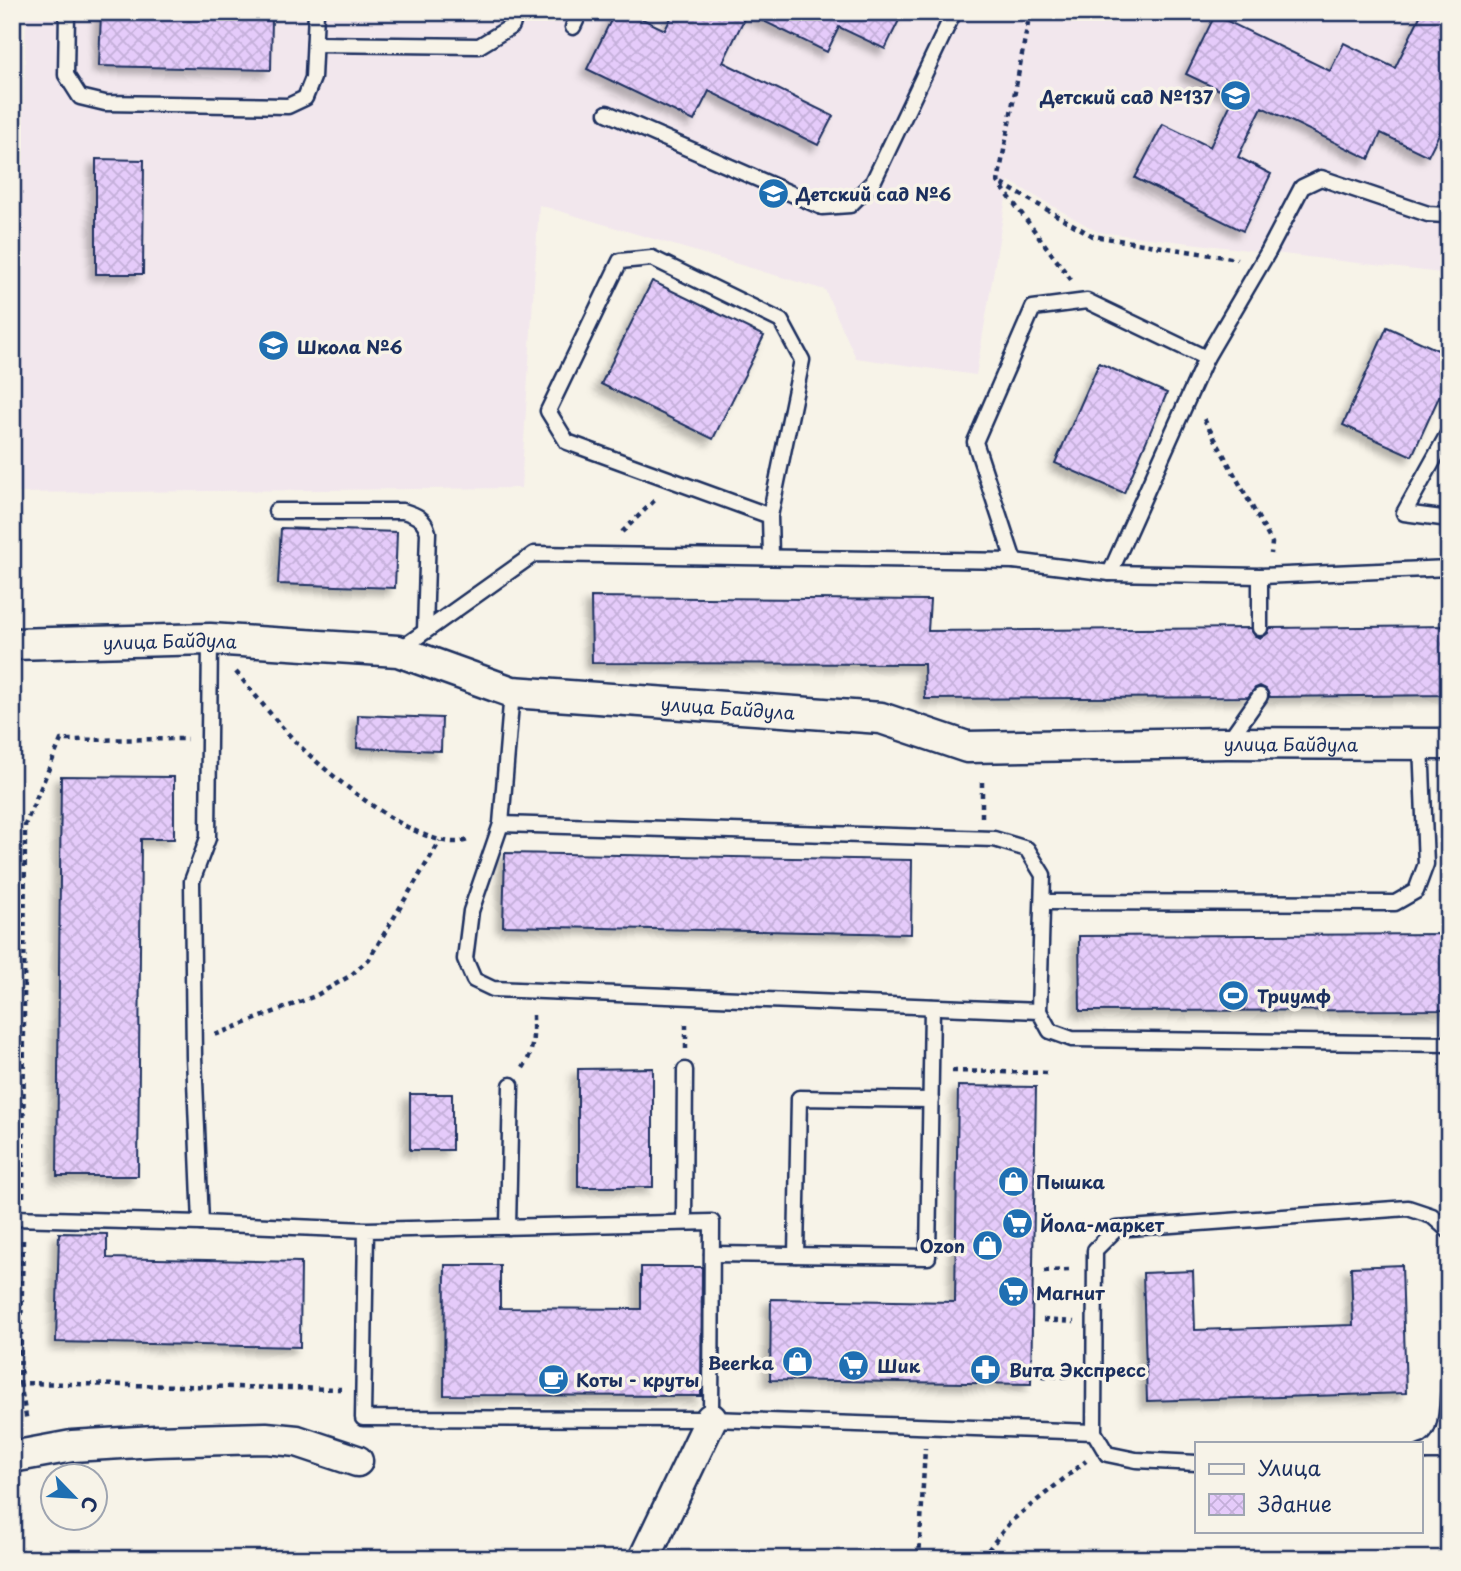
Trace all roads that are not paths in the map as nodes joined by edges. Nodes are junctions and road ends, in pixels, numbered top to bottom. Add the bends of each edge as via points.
1 (66, 12) edge
2 (316, 12) edge
3 (516, 12) edge
4 (580, 12) edge
5 (954, 12) edge
6 (573, 27) dead end
7 (315, 44) junction
8 (607, 113) dead end
9 (1449, 212) edge
10 (1206, 358) junction
11 (1449, 432) edge
12 (276, 511) dead end
13 (771, 516) junction
14 (1449, 519) edge
15 (771, 556) junction
16 (1014, 561) junction
17 (1449, 568) edge
18 (1110, 573) junction
19 (1265, 576) junction
20 (1260, 628) dead end
21 (425, 631) junction
22 (210, 639) junction
23 (12, 644) edge
24 (398, 650) junction
25 (512, 692) junction
26 (1260, 696) dead end
27 (1227, 743) junction
28 (1435, 744) edge
29 (501, 824) junction
30 (1044, 902) junction
31 (932, 1007) junction
32 (1040, 1011) junction
33 (1449, 1044) edge
34 (685, 1070) road end
35 (511, 1084) road end
36 (931, 1100) junction
37 (18, 1218) edge
38 (201, 1223) junction
39 (684, 1223) junction
40 (508, 1227) junction
41 (366, 1230) junction
42 (1449, 1231) edge
43 (712, 1254) junction
44 (796, 1255) junction
45 (1449, 1383) edge
46 (711, 1419) junction
47 (1094, 1432) junction
48 (1423, 1452) edge
49 (1449, 1452) edge
50 (22, 1455) edge
51 (357, 1461) dead end
52 (1195, 1463) edge
53 (644, 1559) edge

1 - 7 lane via 66,75 80,97 105,103 288,106 305,98 313,78
2 - 7 lane
3 - 7 lane via 512,26 479,46
4 - 6 lane
5 - 8 lane via 873,182 850,205 821,207
9 - 10 lane via 1428,214 1321,178 1302,187
10 - 16 lane via 1087,301 1033,308 975,442
10 - 18 lane
11 - 14 lane via 1405,513
12 - 21 lane via 415,514 428,532
13 - 13 lane via 802,360 781,321 652,258 620,261 548,411 567,442
13 - 15 lane
15 - 16 lane
15 - 21 lane via 534,554
16 - 18 lane
17 - 19 lane
18 - 19 lane
19 - 20 lane
21 - 24 lane
22 - 23 street, улица Байдула
22 - 24 street, улица Байдула
22 - 38 lane via 208,838 191,881
24 - 25 street, улица Байдула
25 - 27 street, улица Байдула via 881,718 967,747
25 - 29 lane
26 - 27 lane
27 - 28 street, улица Байдула
28 - 30 lane via 1426,864 1416,891 1395,903
29 - 30 lane via 994,839 1027,849 1043,875
29 - 31 lane via 471,911 465,959 474,980 493,989
30 - 32 lane
31 - 32 lane
31 - 36 lane
32 - 33 lane via 1049,1031 1072,1040
34 - 39 lane
35 - 40 lane
36 - 44 lane via 799,1098
36 - 44 lane via 929,1257
37 - 38 lane
38 - 41 lane
39 - 40 lane
39 - 43 lane via 712,1222
40 - 41 lane
41 - 46 lane via 363,1418
42 - 47 lane via 1432,1216 1408,1208 1116,1229 1095,1250
43 - 44 lane
43 - 46 lane
45 - 48 lane via 1441,1437
46 - 47 lane
46 - 53 street
47 - 52 lane via 1107,1454 1136,1461
48 - 49 lane
50 - 51 street via 72,1446 266,1438 297,1441

